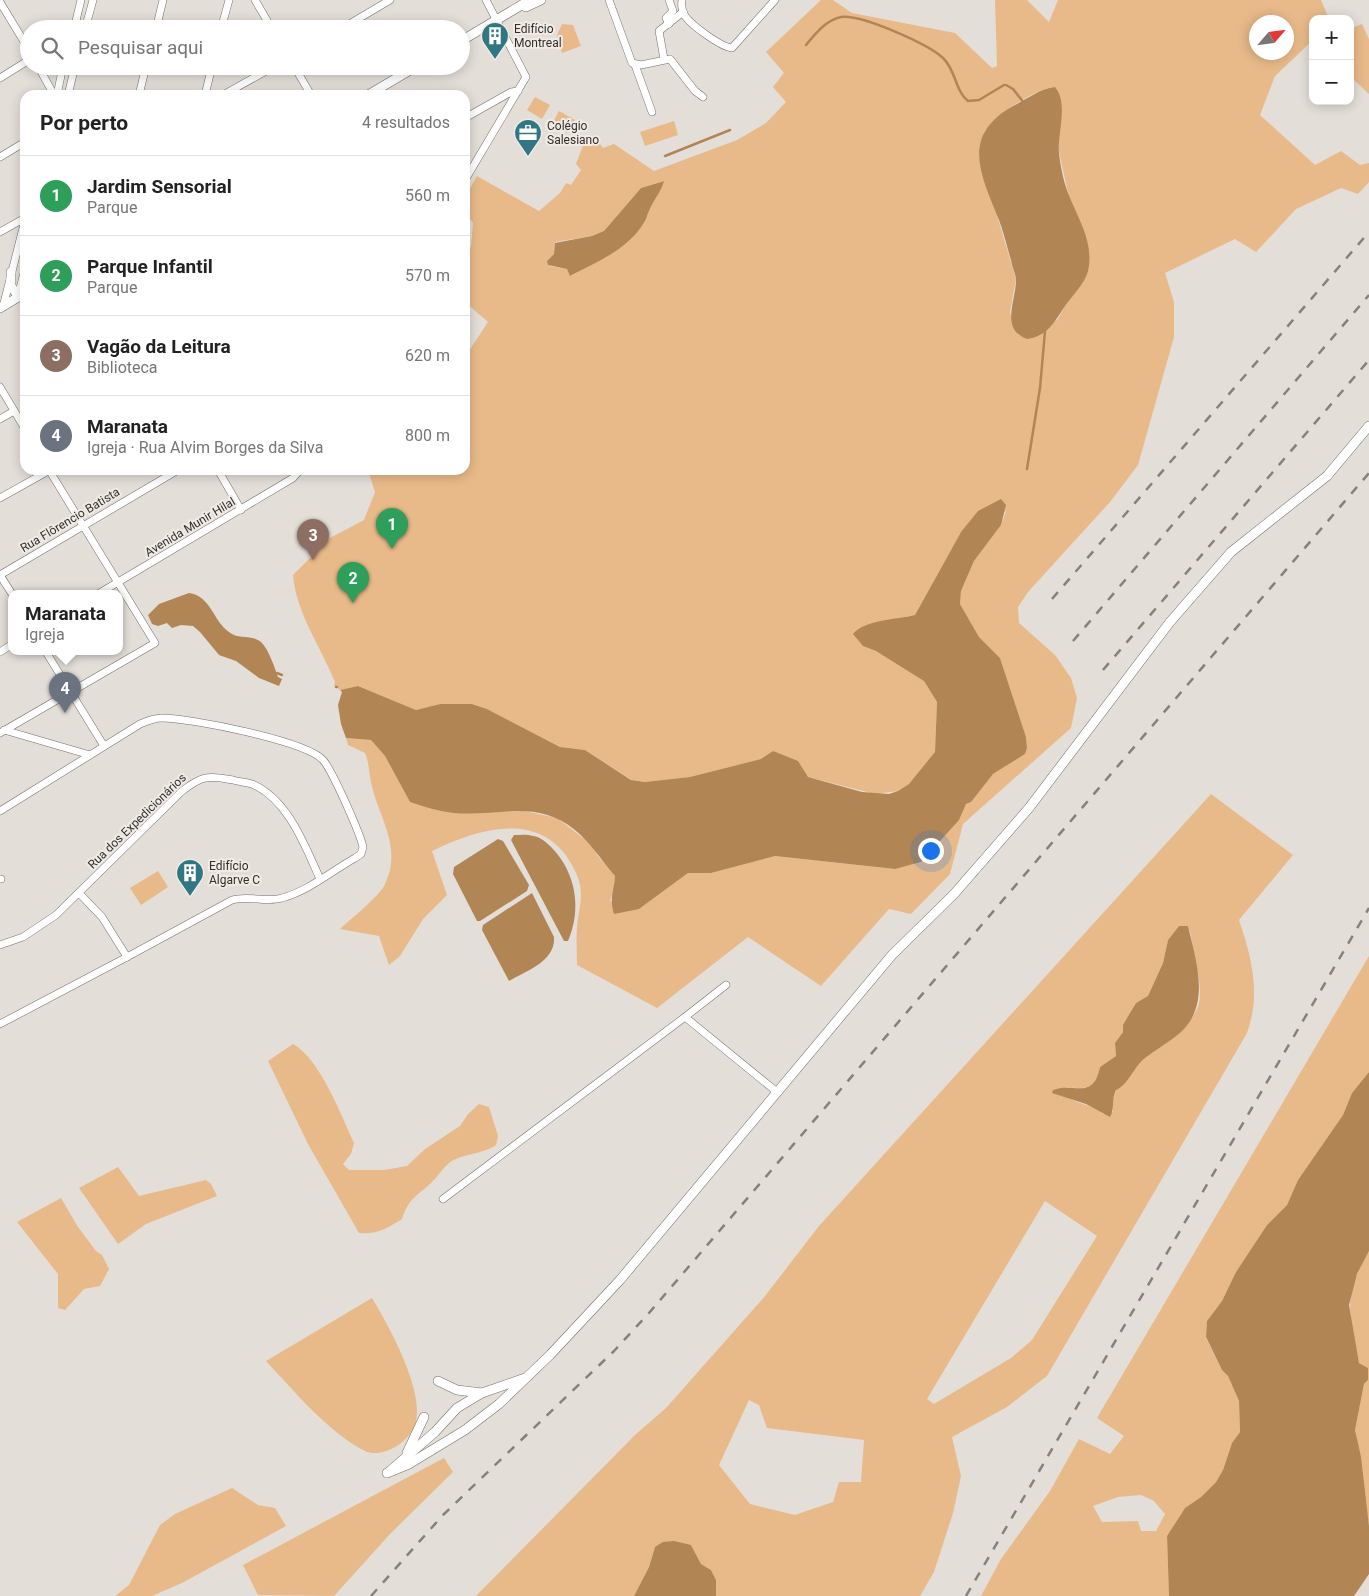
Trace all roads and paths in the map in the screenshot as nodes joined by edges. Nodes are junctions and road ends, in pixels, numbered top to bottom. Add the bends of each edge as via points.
1 (3, 0) edge
2 (81, 0) edge
3 (93, 0) edge
4 (162, 0) edge
5 (229, 0) edge
6 (390, 0) edge
7 (486, 0) edge
8 (530, 0) edge
9 (541, 0) edge
10 (609, 0) edge
11 (669, 0) edge
12 (682, 0) edge
13 (775, 0) edge
14 (257, 1) edge
15 (0, 2) edge
16 (683, 12) junction
17 (76, 20) edge
18 (87, 20) edge
19 (158, 20) edge
20 (224, 20) edge
21 (267, 20) edge
22 (356, 20) edge
23 (497, 20) junction
24 (669, 24) junction
25 (20, 35) edge
26 (470, 35) edge
27 (664, 59) junction
28 (636, 65) junction
29 (20, 66) edge
30 (43, 75) edge
31 (61, 75) edge
32 (73, 75) edge
33 (144, 75) edge
34 (210, 75) edge
35 (259, 75) edge
36 (299, 75) edge
37 (402, 75) edge
38 (0, 78) edge
39 (52, 90) edge
40 (56, 90) edge
41 (69, 90) edge
42 (140, 90) edge
43 (206, 90) edge
44 (232, 90) edge
45 (308, 90) edge
46 (376, 90) edge
47 (518, 92) junction
48 (704, 97) dead end
49 (652, 112) dead end
50 (470, 115) edge
51 (20, 145) edge
52 (0, 157) edge
53 (470, 172) edge
54 (20, 222) edge
55 (0, 232) edge
56 (20, 238) edge
57 (11, 272) junction
58 (20, 293) edge
59 (20, 295) edge
60 (1, 308) edge
61 (0, 387) edge
62 (14, 411) junction
63 (0, 420) edge
64 (20, 421) edge
65 (1369, 426) edge
66 (40, 475) edge
67 (52, 475) edge
68 (169, 475) edge
69 (221, 475) edge
70 (296, 475) edge
71 (0, 498) edge
72 (241, 510) junction
73 (82, 526) junction
74 (0, 575) edge
75 (118, 583) junction
76 (9, 590) edge
77 (105, 590) edge
78 (122, 590) edge
79 (123, 591) edge
80 (48, 655) edge
81 (70, 691) junction
82 (2, 731) edge
83 (104, 746) junction
84 (90, 755) junction
85 (0, 810) edge
86 (320, 879) junction
87 (78, 893) junction
88 (0, 945) edge
89 (127, 958) junction
90 (726, 986) dead end
91 (685, 1017) junction
92 (0, 1024) edge
93 (777, 1092) junction
94 (443, 1199) dead end
95 (530, 1376) junction
96 (438, 1381) dead end
97 (482, 1393) junction
98 (424, 1417) dead end
99 (400, 1461) junction

1 - 15 street
2 - 17 street
3 - 18 street
4 - 19 street
5 - 20 street
6 - 22 street
7 - 23 street
8 - 23 street
9 - 23 street
10 - 28 street via 630,58
11 - 24 street via 673,11 665,20
12 - 16 street
13 - 16 street via 732,48 695,25
14 - 21 street
15 - 25 street
16 - 24 street
23 - 26 street
23 - 47 street via 526,74
24 - 27 street via 659,31
27 - 28 street
27 - 48 street via 672,60 695,91
28 - 49 street
29 - 38 street
30 - 39 street
31 - 40 street
32 - 41 street
33 - 42 street
34 - 43 street
35 - 44 street
36 - 45 street
37 - 46 street
47 - 50 street via 511,92
47 - 53 street
51 - 52 street
54 - 55 street
56 - 57 street
57 - 58 street via 11,286
57 - 60 street
59 - 60 street
61 - 62 street
62 - 63 street
62 - 64 street
65 - 93 street via 1327,476 1231,552 1170,622 1017,822 954,894 892,955
66 - 71 street
67 - 73 street
68 - 73 street, Rua Flôrencio Batista
69 - 72 street
70 - 72 street, Avenida Munir Hilal
72 - 75 street, Avenida Munir Hilal
73 - 74 street, Rua Flôrencio Batista
73 - 75 street
74 - 76 street
75 - 77 street, Avenida Munir Hilal
75 - 78 street
79 - 81 street via 155,643
80 - 81 street
81 - 82 street
81 - 83 street
82 - 84 street
83 - 84 street
83 - 86 street via 140,724 163,718 267,736 306,748 324,760 363,847 361,854
84 - 85 street
86 - 87 street, Rua dos Expedicionários via 295,826 270,797 252,784 204,777 181,792
86 - 89 street via 282,898 244,897 232,900
87 - 88 street, Rua dos Expedicionários via 40,927
87 - 89 street via 102,917
89 - 92 street
90 - 91 street
91 - 93 street
91 - 94 street
93 - 95 street via 620,1280
95 - 97 street
95 - 99 street via 464,1430 409,1464 387,1473
96 - 97 street via 457,1390
97 - 99 street via 457,1408 435,1432
98 - 99 street via 416,1439

